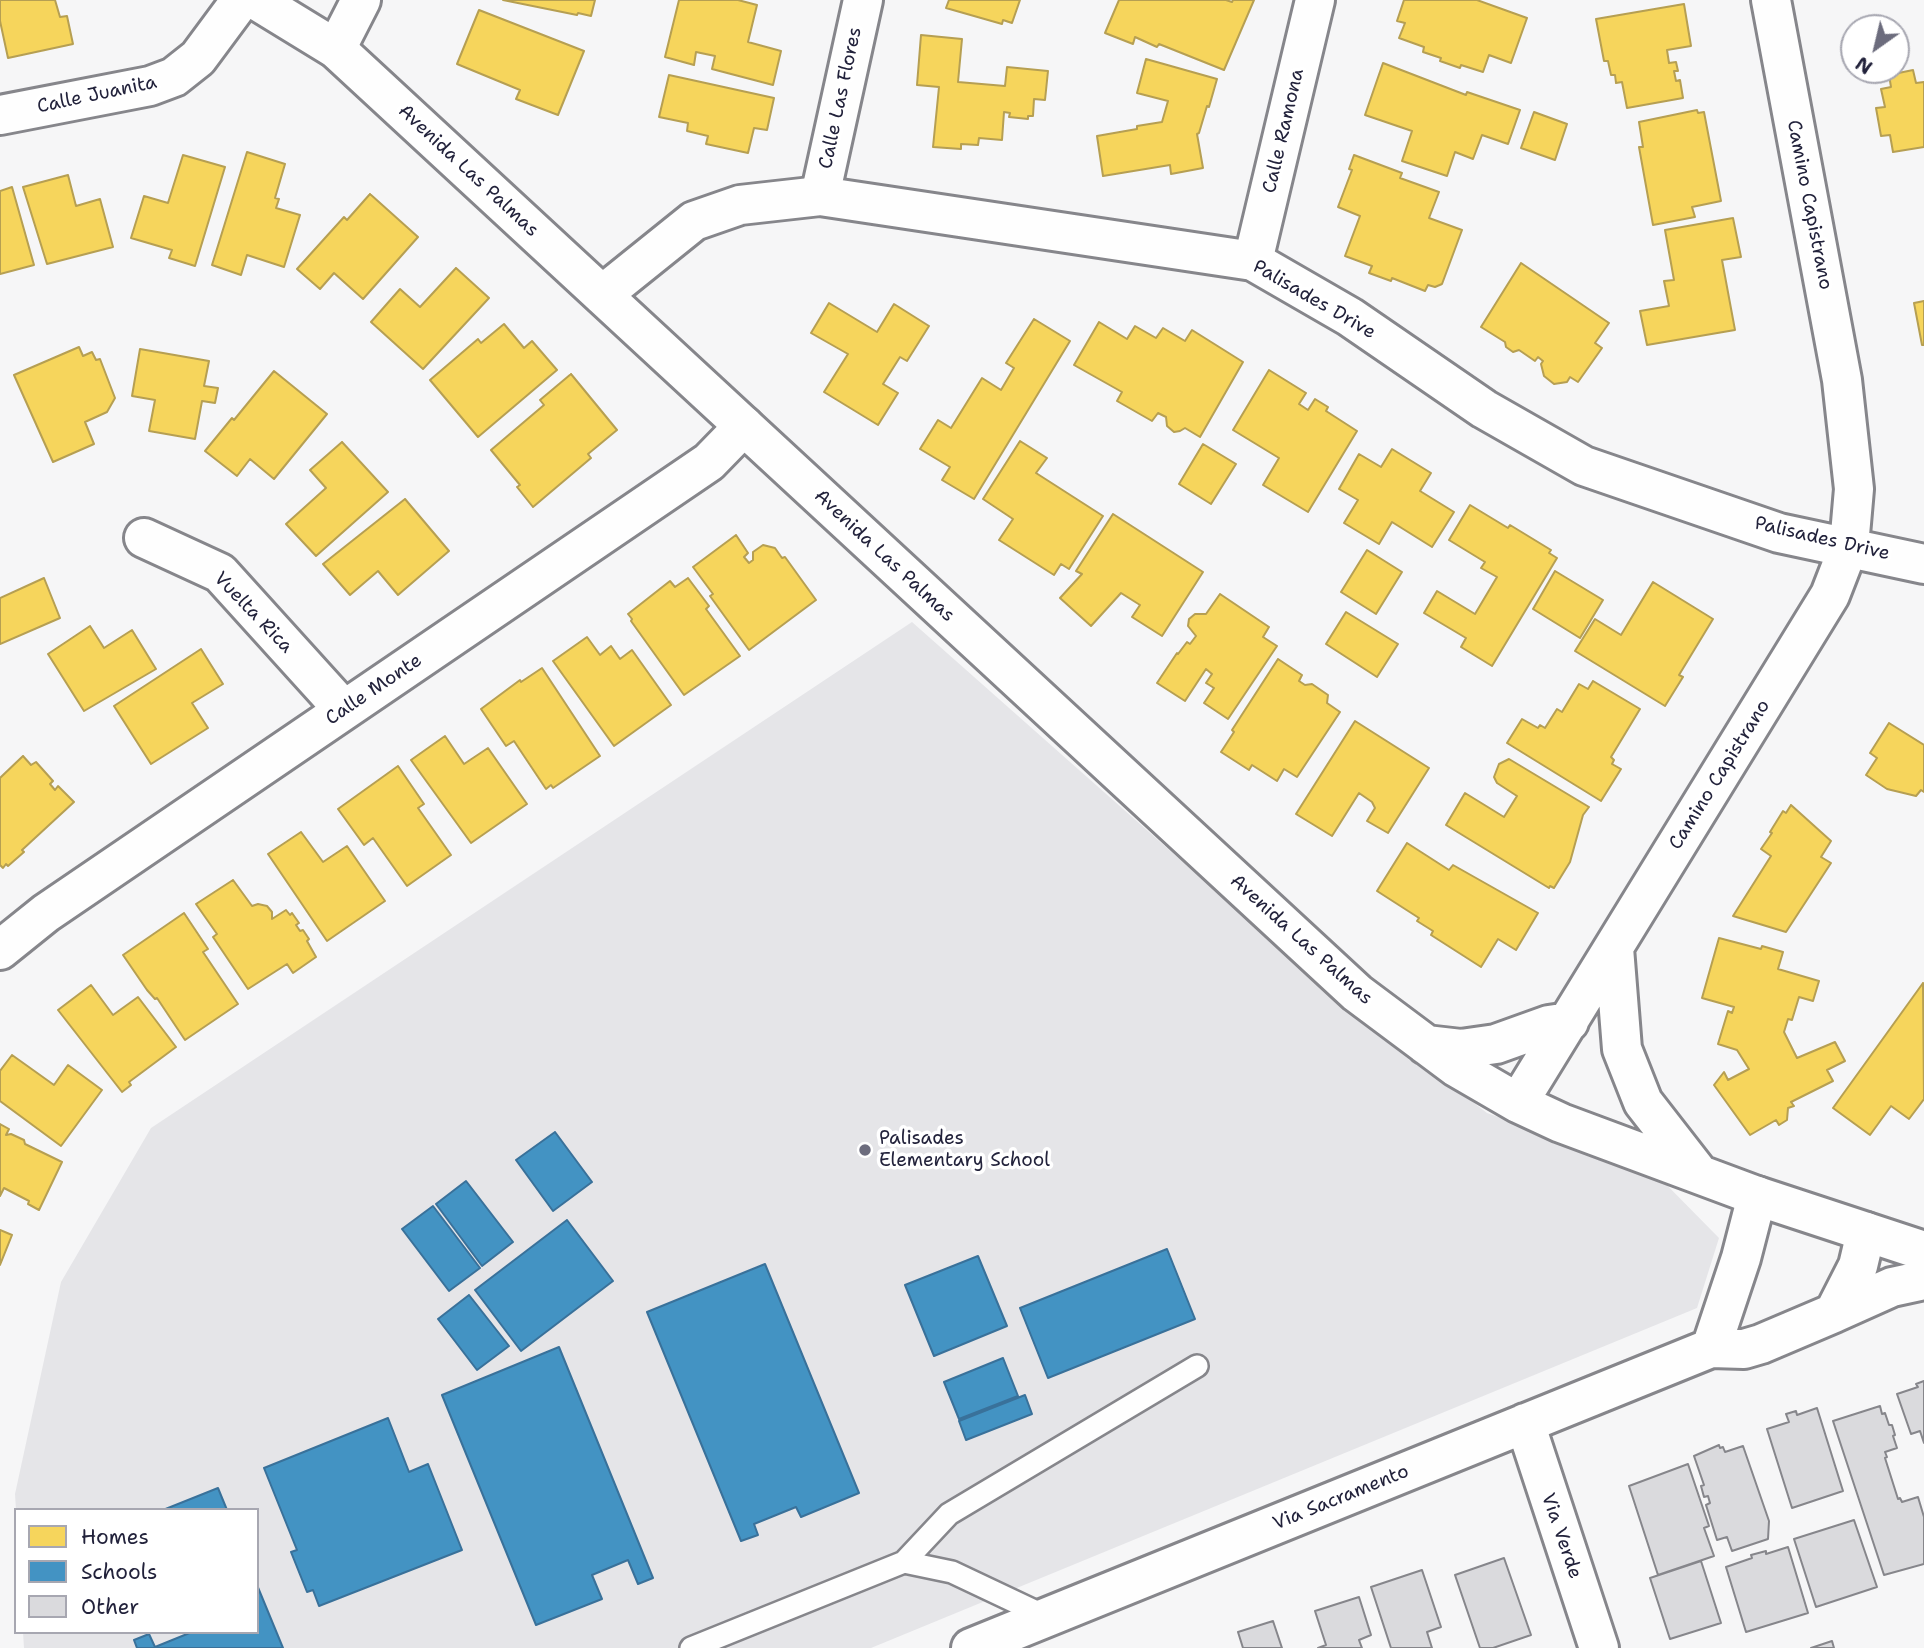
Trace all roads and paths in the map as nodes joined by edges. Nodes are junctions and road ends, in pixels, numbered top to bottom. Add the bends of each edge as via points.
1 (242, 0) edge
2 (256, 0) edge
3 (360, 0) edge
4 (863, 0) edge
5 (1315, 0) edge
6 (1771, 0) edge
7 (336, 49) junction
8 (0, 115) edge
9 (820, 196) junction
10 (1253, 261) junction
11 (602, 295) junction
12 (744, 426) junction
13 (144, 538) dead end
14 (1849, 547) junction
15 (1924, 564) edge
16 (344, 710) junction
17 (1614, 948) junction
18 (0, 950) edge
19 (1569, 1022) junction
20 (1426, 1045) junction
21 (1518, 1103) junction
22 (1699, 1174) junction
23 (1757, 1196) junction
24 (1866, 1232) junction
25 (1924, 1251) edge
26 (1924, 1280) edge
27 (1834, 1312) junction
28 (1711, 1348) junction
29 (1197, 1366) dead end
30 (1525, 1423) junction
31 (904, 1562) junction
32 (1045, 1616) junction
33 (994, 1643) edge
34 (691, 1648) edge
35 (1599, 1648) edge

1 - 8 street, Calle Juanita via 198,58 174,78
2 - 7 street, Avenida Las Palmas
3 - 7 street
4 - 9 street, Calle Las Flores
5 - 10 street, Calle Ramona
6 - 14 street, Camino Capistrano via 1842,380 1854,489
7 - 11 street, Avenida Las Palmas
9 - 10 street, Palisades Drive
9 - 11 street, Palisades Drive via 740,205 694,221
10 - 14 street, Palisades Drive via 1350,317 1484,409 1584,466 1779,533
11 - 12 street, Avenida Las Palmas
12 - 16 street, Calle Monte via 709,461
12 - 20 street, Avenida Las Palmas via 1357,993
13 - 16 street, Vuelta Rica via 220,573
14 - 15 street, Palisades Drive
14 - 17 street, Camino Capistrano via 1830,596
16 - 18 street, Calle Monte via 46,913
17 - 19 street, Camino Capistrano
17 - 22 street via 1622,1049 1643,1102
19 - 20 street via 1496,1044
19 - 21 street, Camino Capistrano
20 - 21 street, Avenida Las Palmas
21 - 22 street
22 - 23 street
23 - 24 street
23 - 28 street
24 - 25 street
24 - 27 street via 1858,1266
26 - 27 street, Via Sacramento via 1892,1287
27 - 28 street, Via Sacramento via 1744,1349
28 - 30 street, Via Sacramento
29 - 31 lane via 949,1514
30 - 32 street, Via Sacramento
30 - 35 street, Via Verde
31 - 32 lane via 952,1572
31 - 34 lane
32 - 33 street, Via Sacramento

